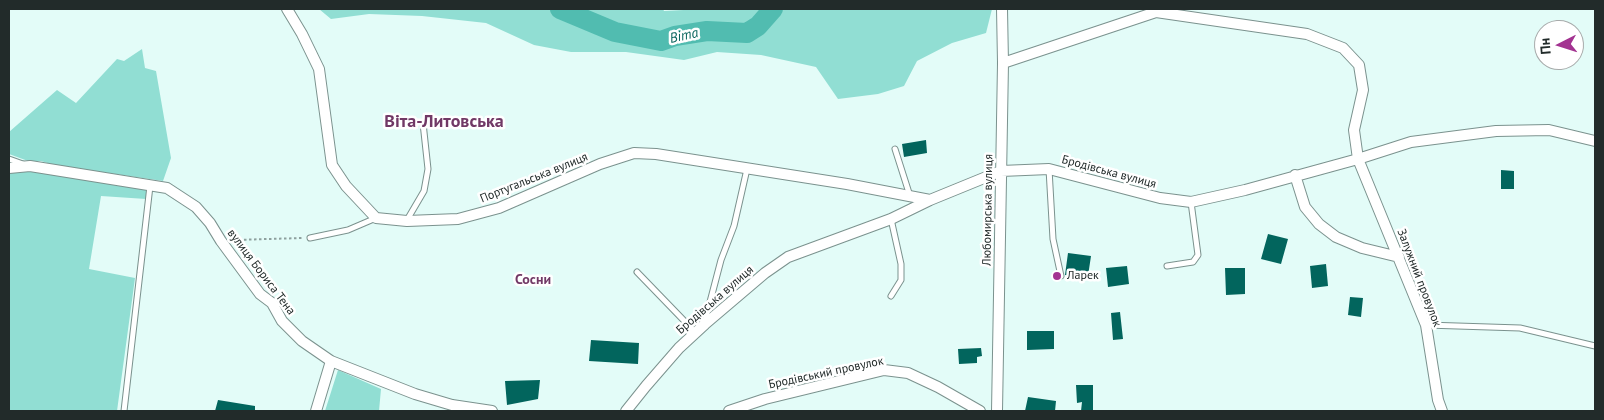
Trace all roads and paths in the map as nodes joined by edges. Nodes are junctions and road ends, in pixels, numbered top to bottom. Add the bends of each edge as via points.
1 (287, 9) edge
2 (1002, 9) edge
3 (1158, 10) edge
4 (1002, 63) junction
5 (423, 122) dead end
6 (1595, 141) edge
7 (895, 149) dead end
8 (9, 159) edge
9 (1358, 159) junction
10 (30, 166) junction
11 (9, 168) edge
12 (747, 169) junction
13 (1049, 169) junction
14 (1001, 171) junction
15 (1295, 175) junction
16 (150, 184) junction
17 (910, 196) junction
18 (930, 200) junction
19 (1191, 202) junction
20 (376, 218) junction
21 (890, 219) junction
22 (407, 221) junction
23 (310, 238) joint
24 (221, 241) junction
25 (1399, 257) junction
26 (1167, 266) dead end
27 (637, 272) dead end
28 (1061, 276) dead end
29 (891, 296) dead end
30 (705, 324) junction
31 (1426, 325) junction
32 (696, 333) junction
33 (1595, 346) edge
34 (331, 361) junction
35 (124, 411) edge
36 (316, 411) edge
37 (492, 411) edge
38 (626, 411) edge
39 (730, 411) edge
40 (980, 411) edge
41 (997, 411) edge
42 (1442, 411) edge

1 - 20 street via 319,70 332,165 346,186
2 - 4 street, Любомирська вулиця
3 - 4 street
3 - 9 street, Залужний провулок via 1307,34 1343,48 1359,65 1362,82 1354,130
4 - 14 street, Любомирська вулиця
5 - 22 lane via 428,169 424,191
6 - 9 street, Бродівська вулиця via 1549,130 1496,131 1410,142
7 - 17 lane
8 - 10 lane
9 - 15 street, Бродівська вулиця
9 - 25 street, Залужний провулок
10 - 11 street, вулиця Бориса Тена
10 - 16 street, вулиця Бориса Тена
12 - 17 street, Португальська вулиця
12 - 22 street, Португальська вулиця via 634,153 600,164 499,208 458,219
12 - 30 lane
13 - 14 street, Бродівська вулиця
13 - 19 street, Бродівська вулиця via 1160,198
13 - 28 lane via 1054,239
14 - 18 street, Бродівська вулиця
14 - 41 street, Любомирська вулиця
15 - 19 street, Бродівська вулиця
15 - 25 street via 1305,207 1318,224 1336,237 1362,248
16 - 24 street, вулиця Бориса Тена via 167,188 196,207
16 - 35 lane
17 - 18 street, Португальська вулиця
18 - 21 street, Бродівська вулиця
19 - 26 lane via 1198,255 1193,262
20 - 22 street, Португальська вулиця
20 - 23 lane via 348,230
21 - 29 lane via 901,264 901,280
21 - 30 street, Бродівська вулиця via 788,257
23 - 24 path
24 - 34 street, вулиця Бориса Тена via 260,294 272,303 282,321 302,341
25 - 31 street, Залужний провулок
27 - 32 lane
30 - 32 street, Бродівська вулиця
31 - 33 lane via 1520,328
31 - 42 street, Залужний провулок
32 - 38 street, Бродівська вулиця via 679,348
34 - 36 street
34 - 37 street, вулиця Бориса Тена via 415,394 452,405
39 - 40 street, Бродівський провулок via 765,399 884,370 908,373

